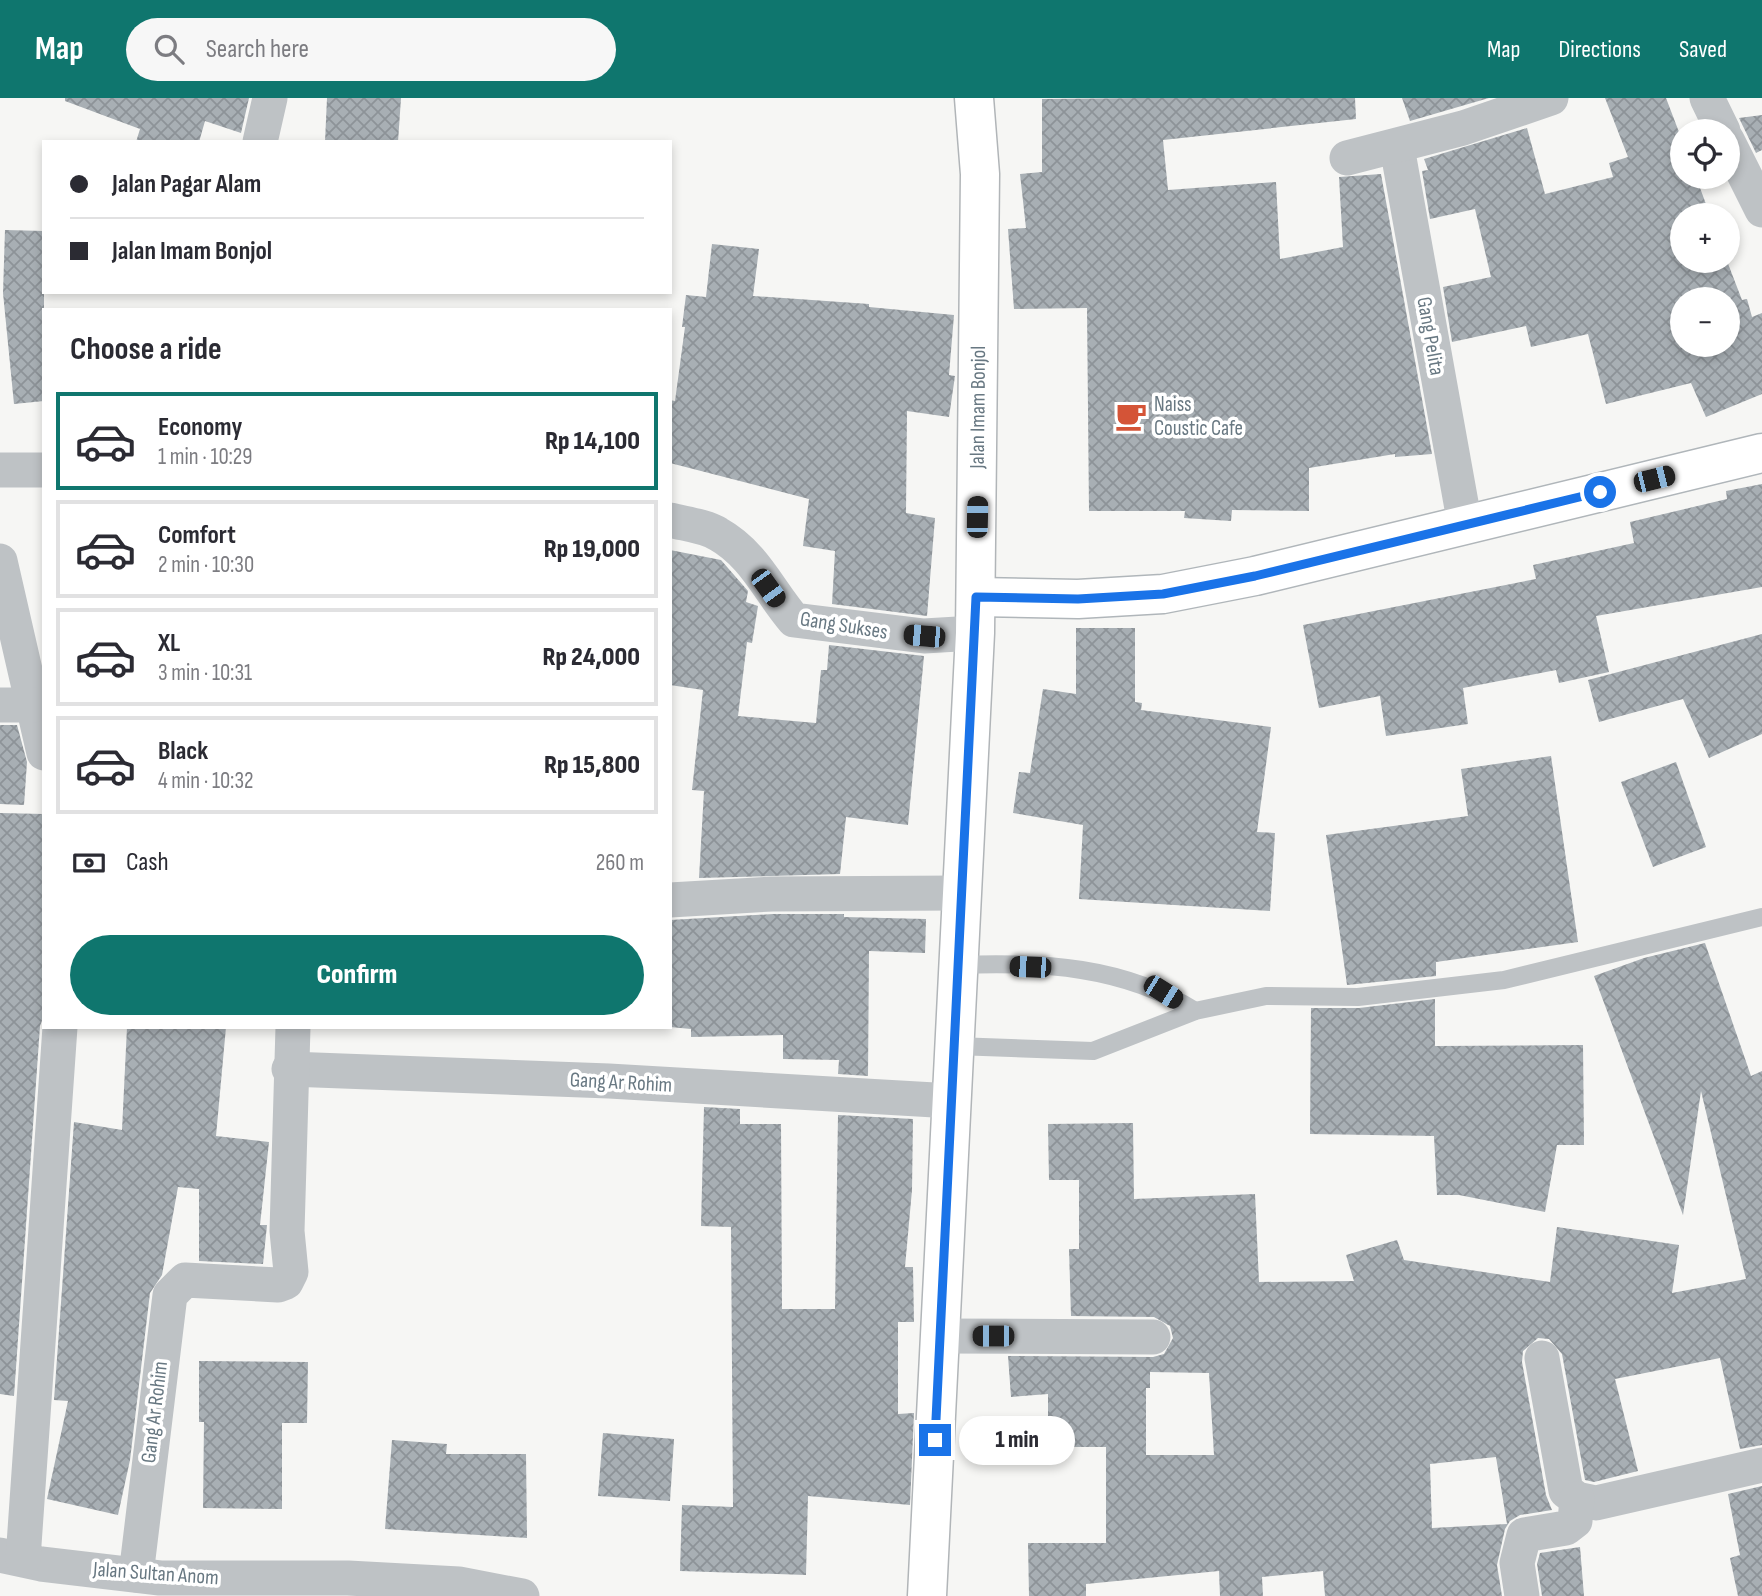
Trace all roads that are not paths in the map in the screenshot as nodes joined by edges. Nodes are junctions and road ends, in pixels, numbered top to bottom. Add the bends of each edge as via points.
1 (270, 98) edge
2 (974, 98) edge
3 (1551, 98) edge
4 (1707, 98) edge
5 (1717, 119) edge
6 (260, 140) edge
7 (1398, 147) junction
8 (1347, 158) dead end
9 (1740, 164) edge
10 (1759, 198) edge
11 (1762, 453) edge
12 (0, 470) edge
13 (42, 470) edge
14 (672, 521) edge
15 (1465, 525) junction
16 (0, 561) edge
17 (976, 615) junction
18 (16, 705) edge
19 (42, 749) edge
20 (961, 893) junction
21 (672, 901) edge
22 (1762, 917) edge
23 (960, 965) junction
24 (1195, 1012) junction
25 (60, 1029) edge
26 (293, 1029) edge
27 (955, 1046) junction
28 (289, 1069) junction
29 (952, 1101) junction
30 (940, 1336) junction
31 (1153, 1337) dead end
32 (1542, 1358) dead end
33 (1762, 1465) edge
34 (1577, 1499) junction
35 (12, 1557) edge
36 (152, 1583) edge
37 (522, 1596) edge
38 (927, 1596) edge
39 (1522, 1596) edge

1 - 6 street
2 - 17 main road, Jalan Imam Bonjol via 979,174
3 - 7 street
4 - 5 street
7 - 8 street
7 - 15 street, Gang Pelita
9 - 10 street
11 - 15 main road
12 - 13 street
14 - 17 street, Gang Sukses via 716,532 732,543 764,577 794,620 924,636
15 - 17 main road via 1163,594 1078,599
16 - 18 street
17 - 20 main road, Jalan Imam Bonjol
18 - 19 street
20 - 21 street via 772,894
20 - 23 main road, Jalan Imam Bonjol
22 - 24 lane via 1504,981 1359,996 1266,996
23 - 24 lane via 1080,969 1163,992
23 - 27 main road, Jalan Imam Bonjol
24 - 27 lane via 1093,1051
25 - 35 street
26 - 28 street, Gang Ar Rohim
27 - 29 main road, Jalan Imam Bonjol
28 - 29 street, Gang Ar Rohim
28 - 36 street, Gang Ar Rohim via 287,1231 292,1272 278,1285 185,1279 170,1295
29 - 30 main road, Jalan Imam Bonjol
30 - 31 street
30 - 38 main road, Jalan Imam Bonjol
32 - 34 street via 1566,1491
33 - 34 street via 1596,1503
34 - 39 street via 1575,1521 1566,1528 1524,1535 1517,1563
35 - 36 street, Jalan Sultan Anom
36 - 37 street, Jalan Sultan Anom via 362,1579 459,1584

